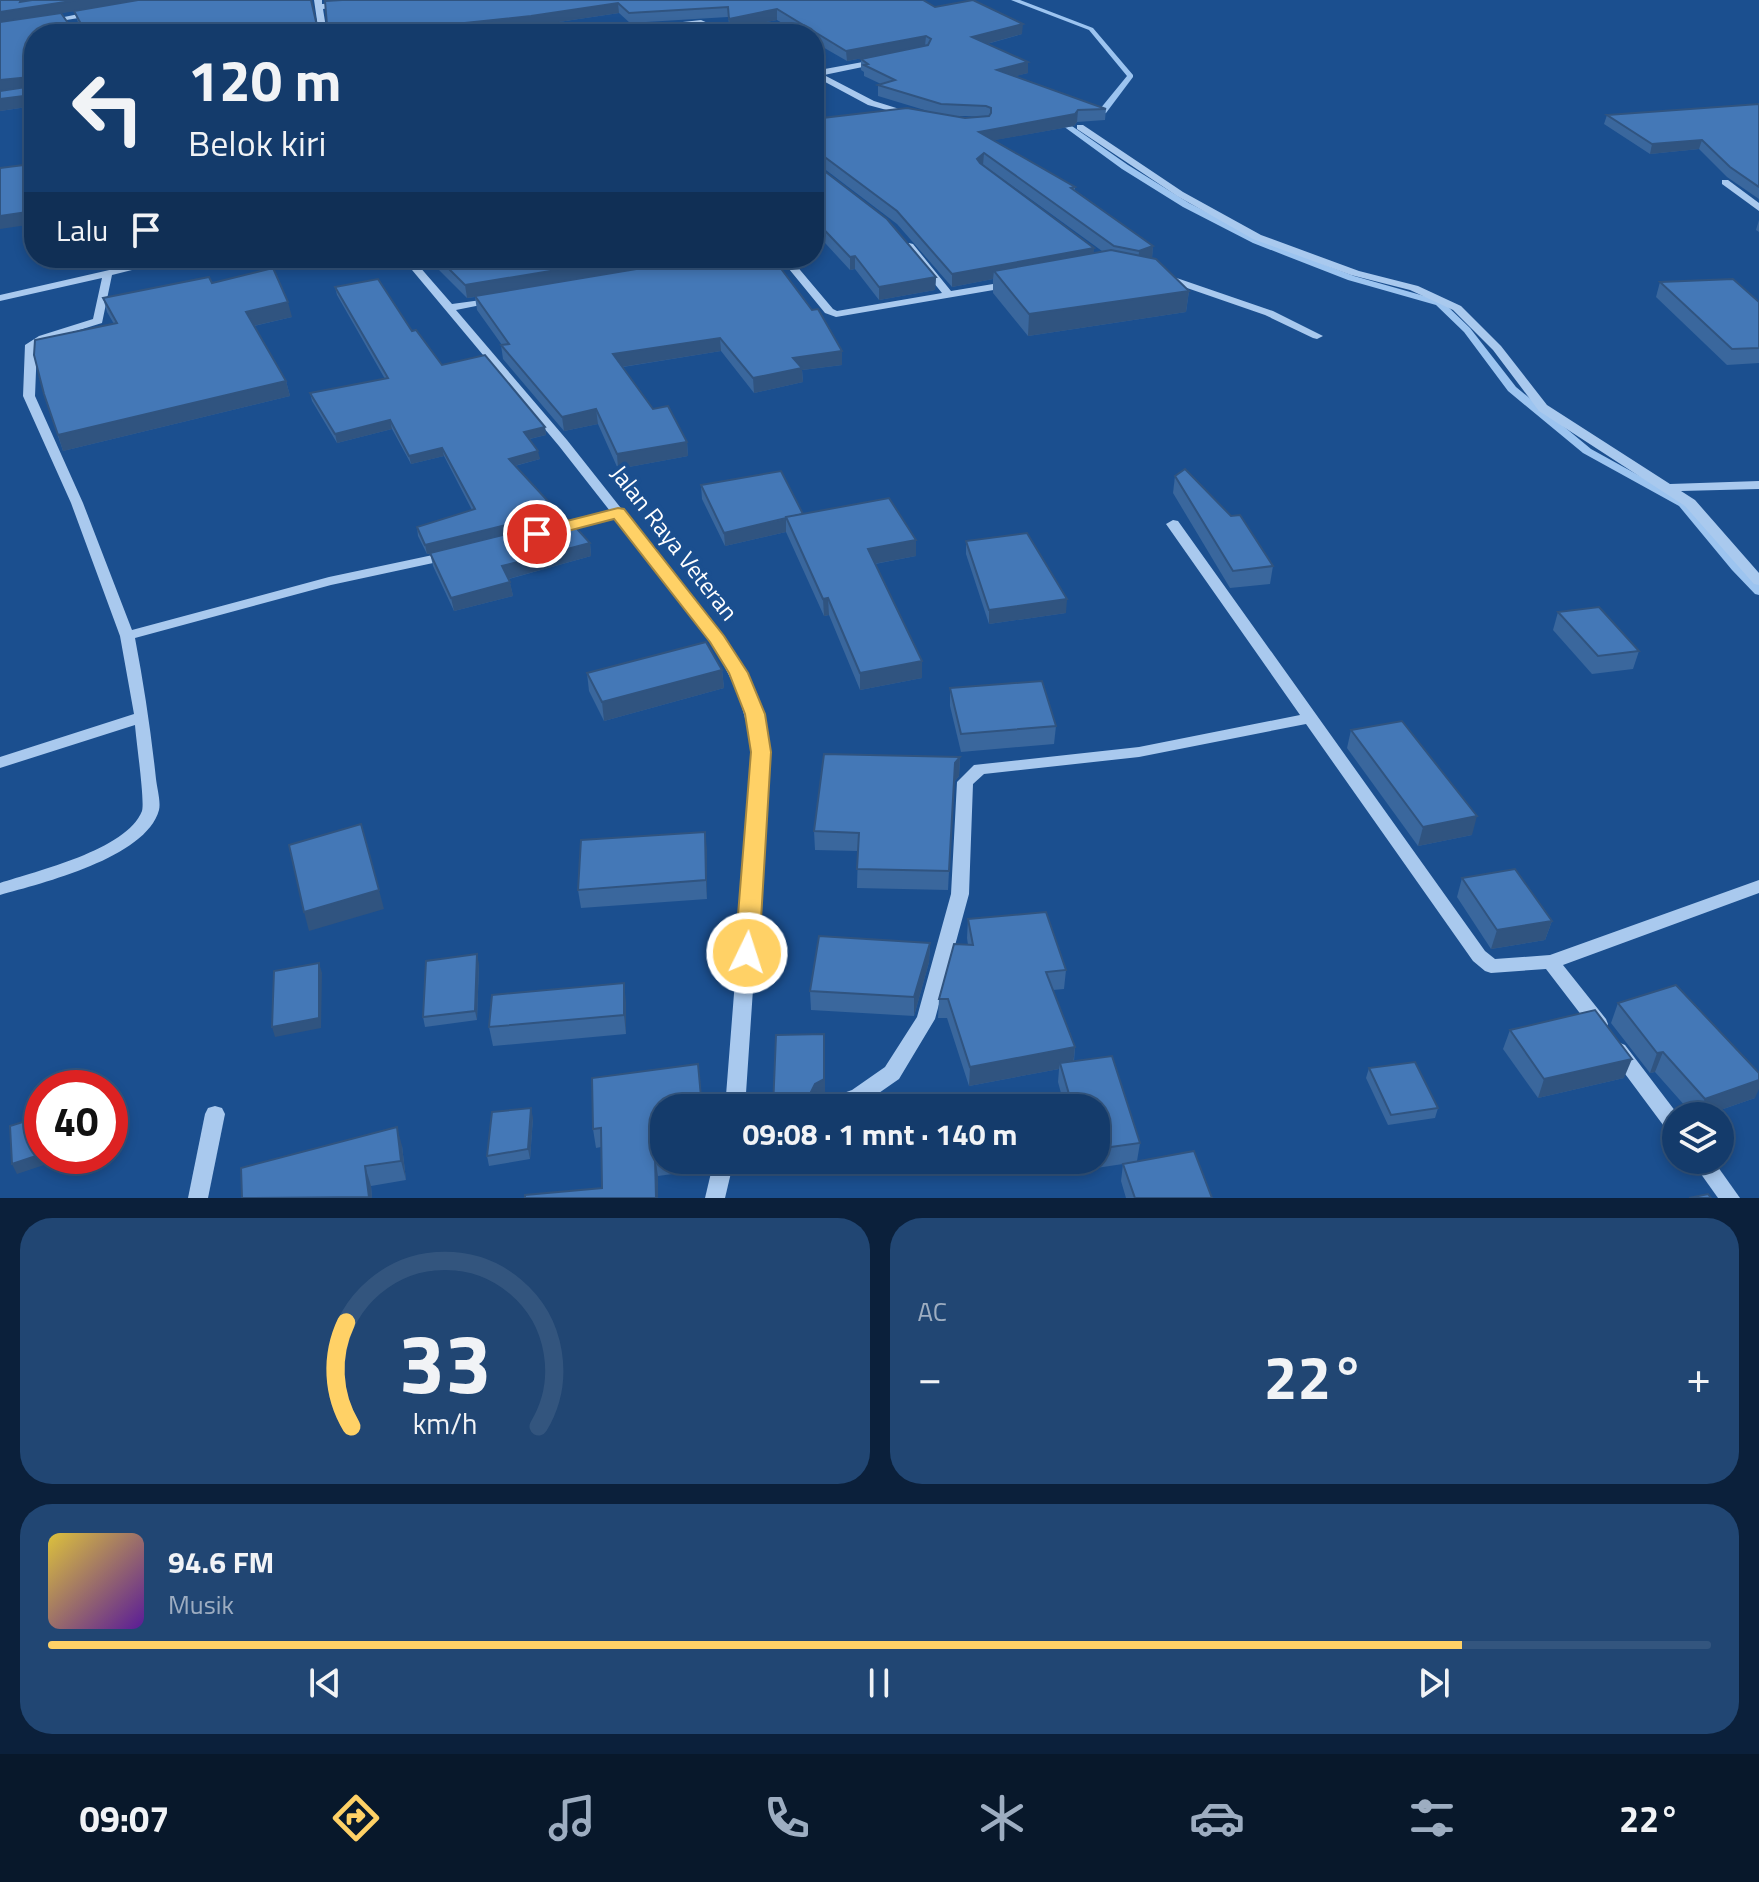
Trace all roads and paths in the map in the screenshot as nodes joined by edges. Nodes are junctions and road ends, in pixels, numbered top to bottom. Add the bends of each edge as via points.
1 (318, 4) edge
2 (347, 5) edge
3 (99, 12) edge
4 (40, 22) edge
5 (321, 24) edge
6 (671, 24) edge
7 (702, 24) edge
8 (893, 58) edge
9 (824, 71) edge
10 (824, 78) edge
11 (922, 119) edge
12 (1080, 127) edge
13 (1725, 182) dead end
14 (1759, 208) edge
15 (902, 239) edge
16 (127, 268) edge
17 (415, 268) edge
18 (793, 268) edge
19 (108, 272) junction
20 (1148, 272) edge
21 (1022, 282) edge
22 (949, 295) junction
23 (0, 298) edge
24 (503, 298) edge
25 (449, 308) junction
26 (1317, 336) dead end
27 (1759, 485) edge
28 (1673, 488) junction
29 (618, 513) junction
30 (1173, 524) dead end
31 (547, 532) edge
32 (465, 551) edge
33 (1759, 581) edge
34 (127, 636) junction
35 (142, 717) junction
36 (1310, 718) junction
37 (0, 763) edge
38 (1759, 886) edge
39 (0, 889) edge
40 (1551, 962) junction
41 (736, 1094) edge
42 (862, 1094) edge
43 (1662, 1109) edge
44 (215, 1114) dead end
45 (721, 1174) edge
46 (1712, 1174) edge
47 (198, 1198) edge
48 (715, 1198) edge
49 (1730, 1198) edge

1 - 2 street
1 - 5 street
3 - 4 street via 70,22
6 - 7 street
8 - 9 street
10 - 11 street via 884,108
12 - 28 street via 1180,194 1257,237 1414,288 1457,308 1497,348 1543,408
13 - 14 street
15 - 22 street
16 - 19 street
17 - 25 street, Jalan Raya Veteran
18 - 22 street via 836,314
19 - 23 street
19 - 34 street via 98,321 31,345 29,396
20 - 26 street via 1269,313
21 - 22 street
24 - 25 street
25 - 29 street, Jalan Raya Veteran
27 - 28 street
28 - 33 street
29 - 31 street
29 - 41 street, Jalan Raya Veteran via 718,640 755,714 761,752
30 - 36 street
32 - 34 street via 329,581
34 - 35 street
35 - 37 street
35 - 39 street via 151,809 146,823 110,851
36 - 40 street via 1485,962 1498,967
36 - 42 street via 1139,752 980,769 970,775 965,782 960,894 926,1019 892,1073
38 - 40 street
40 - 43 street
44 - 47 street
45 - 48 street
46 - 49 street

